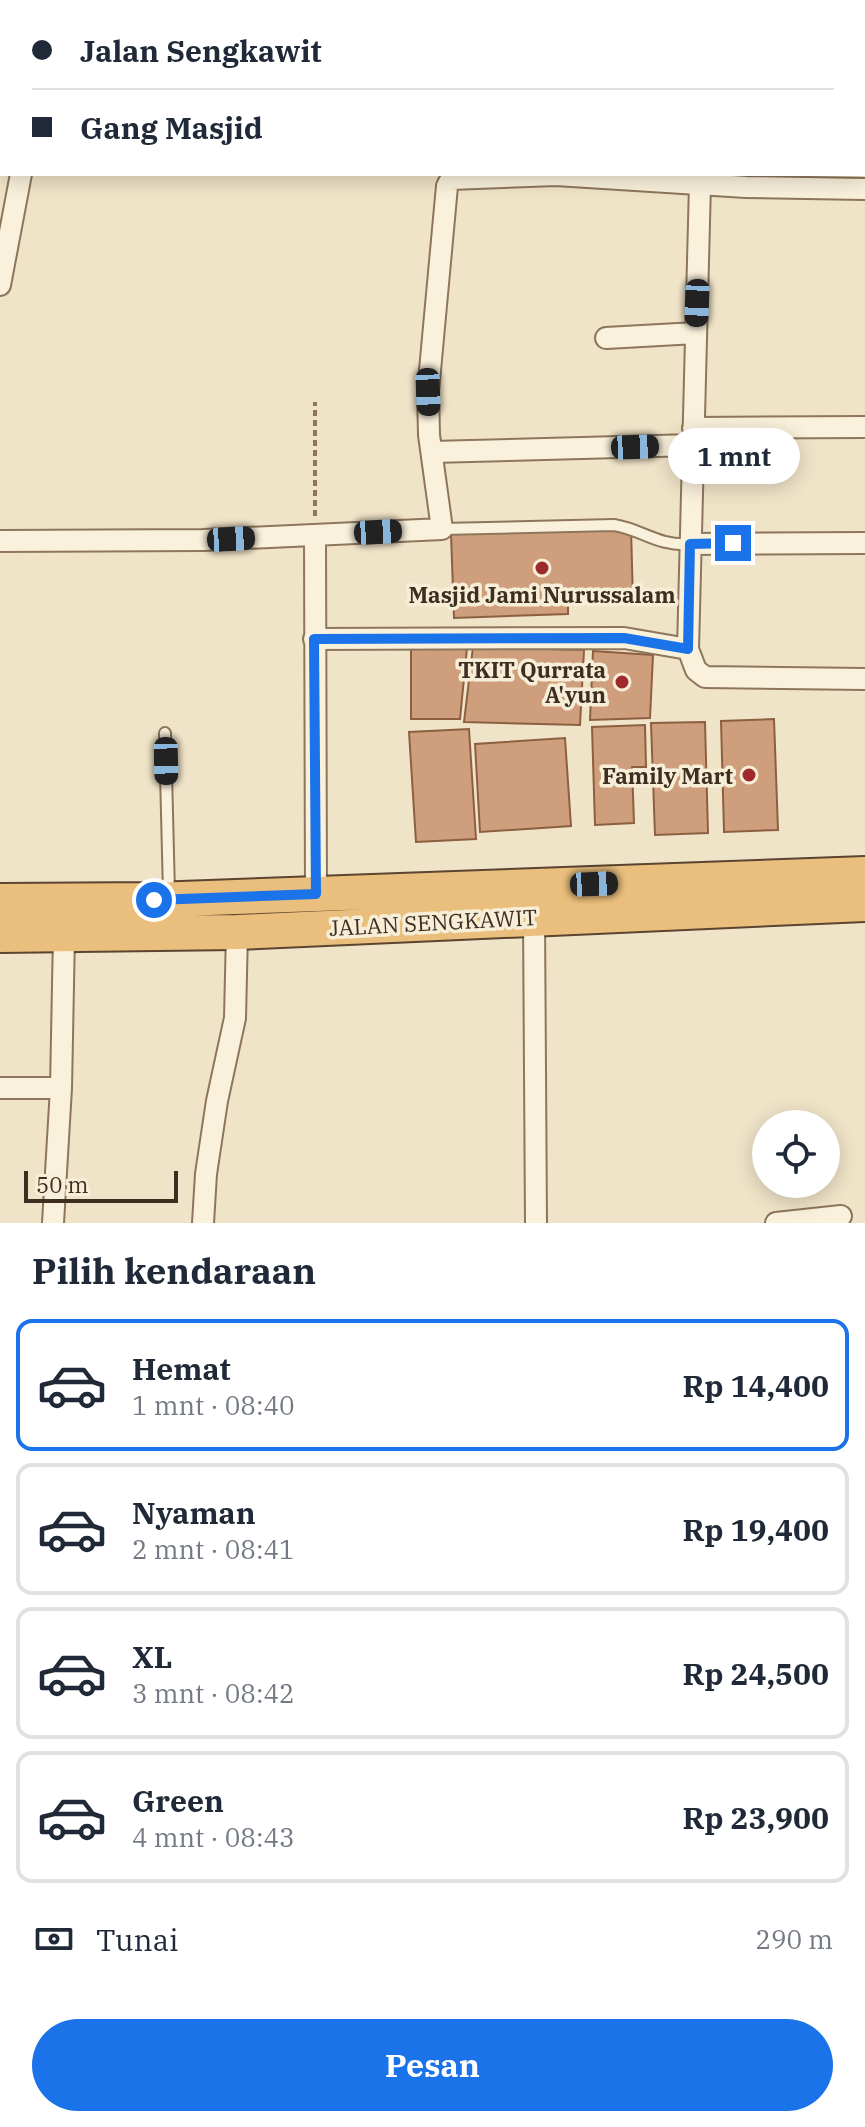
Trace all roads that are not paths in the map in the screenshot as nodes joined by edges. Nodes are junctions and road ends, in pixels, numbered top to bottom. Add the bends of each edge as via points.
1 (21, 176) edge
2 (530, 176) edge
3 (572, 176) edge
4 (700, 184) junction
5 (865, 189) edge
6 (0, 285) edge
7 (696, 333) junction
8 (606, 338) dead end
9 (865, 427) edge
10 (693, 437) junction
11 (432, 452) junction
12 (442, 529) junction
13 (315, 535) junction
14 (0, 541) edge
15 (865, 543) edge
16 (690, 544) junction
17 (314, 639) junction
18 (688, 649) junction
19 (865, 679) edge
20 (165, 733) dead end
21 (865, 874) edge
22 (316, 894) junction
23 (169, 899) junction
24 (0, 901) edge
25 (865, 904) edge
26 (534, 917) junction
27 (237, 932) junction
28 (64, 934) junction
29 (0, 935) edge
30 (0, 1088) edge
31 (61, 1088) junction
32 (841, 1216) dead end
33 (53, 1223) edge
34 (203, 1223) edge
35 (536, 1223) edge
36 (776, 1223) edge

1 - 6 street
2 - 11 street via 451,179 447,186 428,392
3 - 4 street
4 - 5 street
4 - 7 street
7 - 8 street
7 - 10 street
9 - 10 street
10 - 11 street
10 - 16 street
11 - 12 street
12 - 13 street
12 - 16 lane via 614,525 658,542
13 - 14 street
13 - 17 street
15 - 16 street
16 - 18 street
17 - 18 street via 624,638
17 - 22 street
18 - 19 street via 696,670 705,677
20 - 23 lane
21 - 22 highway, JALAN SENGKAWIT
22 - 23 highway, JALAN SENGKAWIT
23 - 24 highway, JALAN SENGKAWIT
25 - 26 highway, JALAN SENGKAWIT
26 - 27 highway, JALAN SENGKAWIT
26 - 35 street
27 - 28 highway, JALAN SENGKAWIT
27 - 34 street via 235,1018 215,1115
28 - 29 highway, JALAN SENGKAWIT
28 - 31 street
30 - 31 street
31 - 33 street
32 - 36 street

